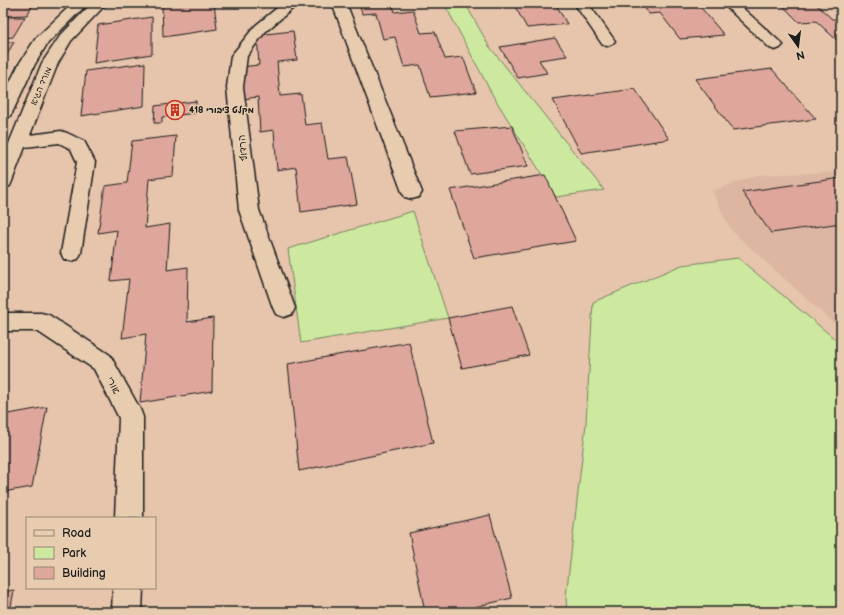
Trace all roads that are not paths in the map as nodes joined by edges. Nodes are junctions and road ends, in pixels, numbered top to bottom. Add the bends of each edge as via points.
1 (82, 3) edge
2 (100, 3) edge
3 (292, 3) edge
4 (339, 3) edge
5 (581, 3) edge
6 (729, 3) edge
7 (607, 41) dead end
8 (775, 45) dead end
9 (3, 113) edge
10 (18, 142) junction
11 (3, 181) edge
12 (412, 192) dead end
13 (71, 253) dead end
14 (284, 308) dead end
15 (3, 322) edge
16 (129, 517) edge
17 (128, 589) edge
18 (128, 612) edge

1 - 9 street, מורד הגיא via 41,41
2 - 10 street, מורד הגיא via 65,39 50,63
3 - 14 street, הרדוף via 260,29 239,56 235,87 249,210
4 - 12 street
5 - 7 street
6 - 8 street
10 - 11 street, מורד הגיא
10 - 13 street via 61,137 78,145 86,162
15 - 16 street, אורי via 42,322 102,362 131,417
17 - 18 street

